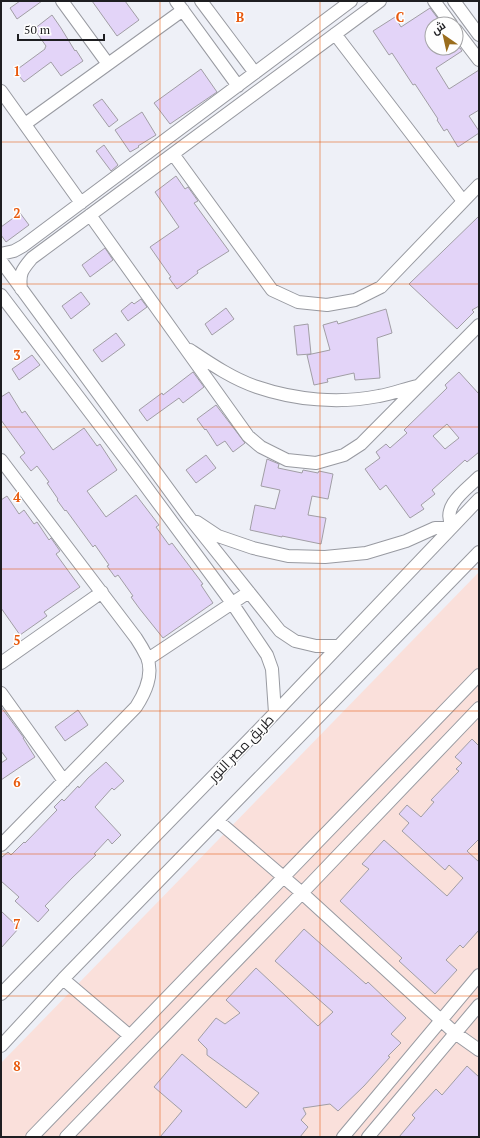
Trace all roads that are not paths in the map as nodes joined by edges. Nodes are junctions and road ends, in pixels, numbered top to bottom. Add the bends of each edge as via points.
1 (62, 1) edge
2 (201, 1) edge
3 (350, 1) edge
4 (380, 1) edge
5 (434, 1) edge
6 (454, 1) edge
7 (180, 6) edge
8 (445, 16) edge
9 (335, 34) junction
10 (479, 35) edge
11 (464, 39) edge
12 (477, 53) edge
13 (108, 64) junction
14 (255, 73) junction
15 (238, 86) junction
16 (1, 91) edge
17 (25, 124) junction
18 (173, 154) junction
19 (479, 185) edge
20 (464, 201) junction
21 (81, 203) junction
22 (90, 215) junction
23 (1, 254) edge
24 (1, 262) edge
25 (21, 289) junction
26 (1, 296) edge
27 (479, 325) edge
28 (185, 347) junction
29 (418, 386) junction
30 (128, 435) junction
31 (115, 446) junction
32 (1, 460) edge
33 (479, 477) edge
34 (479, 498) edge
35 (188, 516) junction
36 (451, 527) junction
37 (479, 552) edge
38 (102, 592) junction
39 (249, 592) junction
40 (232, 603) junction
41 (337, 646) junction
42 (148, 659) junction
43 (1, 663) edge
44 (479, 675) edge
45 (1, 693) edge
46 (479, 708) edge
47 (275, 713) junction
48 (64, 781) junction
49 (218, 821) junction
50 (1, 845) edge
51 (284, 877) junction
52 (302, 893) junction
53 (479, 975) edge
54 (63, 980) junction
55 (1, 994) edge
56 (479, 1005) edge
57 (441, 1020) junction
58 (455, 1033) junction
59 (130, 1036) junction
60 (1, 1046) edge
61 (479, 1050) edge
62 (32, 1137) edge
63 (66, 1137) edge
64 (343, 1137) edge
65 (368, 1137) edge

1 - 13 street
2 - 14 street
3 - 14 street
4 - 9 street
5 - 8 street
6 - 10 street
7 - 13 street
7 - 15 street
9 - 18 street
9 - 20 street
11 - 12 street
13 - 17 street
14 - 15 street
15 - 21 street
16 - 17 street
17 - 21 street
18 - 20 street via 272,290 298,302 327,306 355,300 381,287
18 - 22 street
19 - 20 street
21 - 23 street via 23,246
22 - 25 street via 32,258 20,277
22 - 28 street
24 - 25 street
25 - 30 street
26 - 31 street
27 - 29 street
28 - 29 street via 220,370 257,387 297,397 338,400 372,397
28 - 29 street via 248,436 261,447 287,460 316,463 344,455 361,444
30 - 31 street
30 - 35 street
31 - 40 street
32 - 38 street
33 - 36 street via 450,507 448,517
34 - 36 street, طريق مصر النور
35 - 36 street via 218,536 288,556 325,557 366,553 406,542 435,528
35 - 39 street
36 - 41 street, طريق مصر النور
37 - 49 street
38 - 42 street
38 - 43 street
39 - 40 street
39 - 41 street via 280,631 295,641 316,646
40 - 42 street
40 - 47 street via 267,655 272,669
41 - 47 street, طريق مصر النور
42 - 48 street via 149,676 146,692 136,707
44 - 51 street
45 - 48 street
46 - 52 street
47 - 55 street, طريق مصر النور
48 - 50 street
49 - 51 street
49 - 54 street
51 - 52 street
51 - 59 street
52 - 57 street
52 - 63 street
53 - 57 street
54 - 59 street
54 - 60 street
56 - 58 street
57 - 58 street
57 - 64 street
58 - 61 street
58 - 65 street
59 - 62 street

